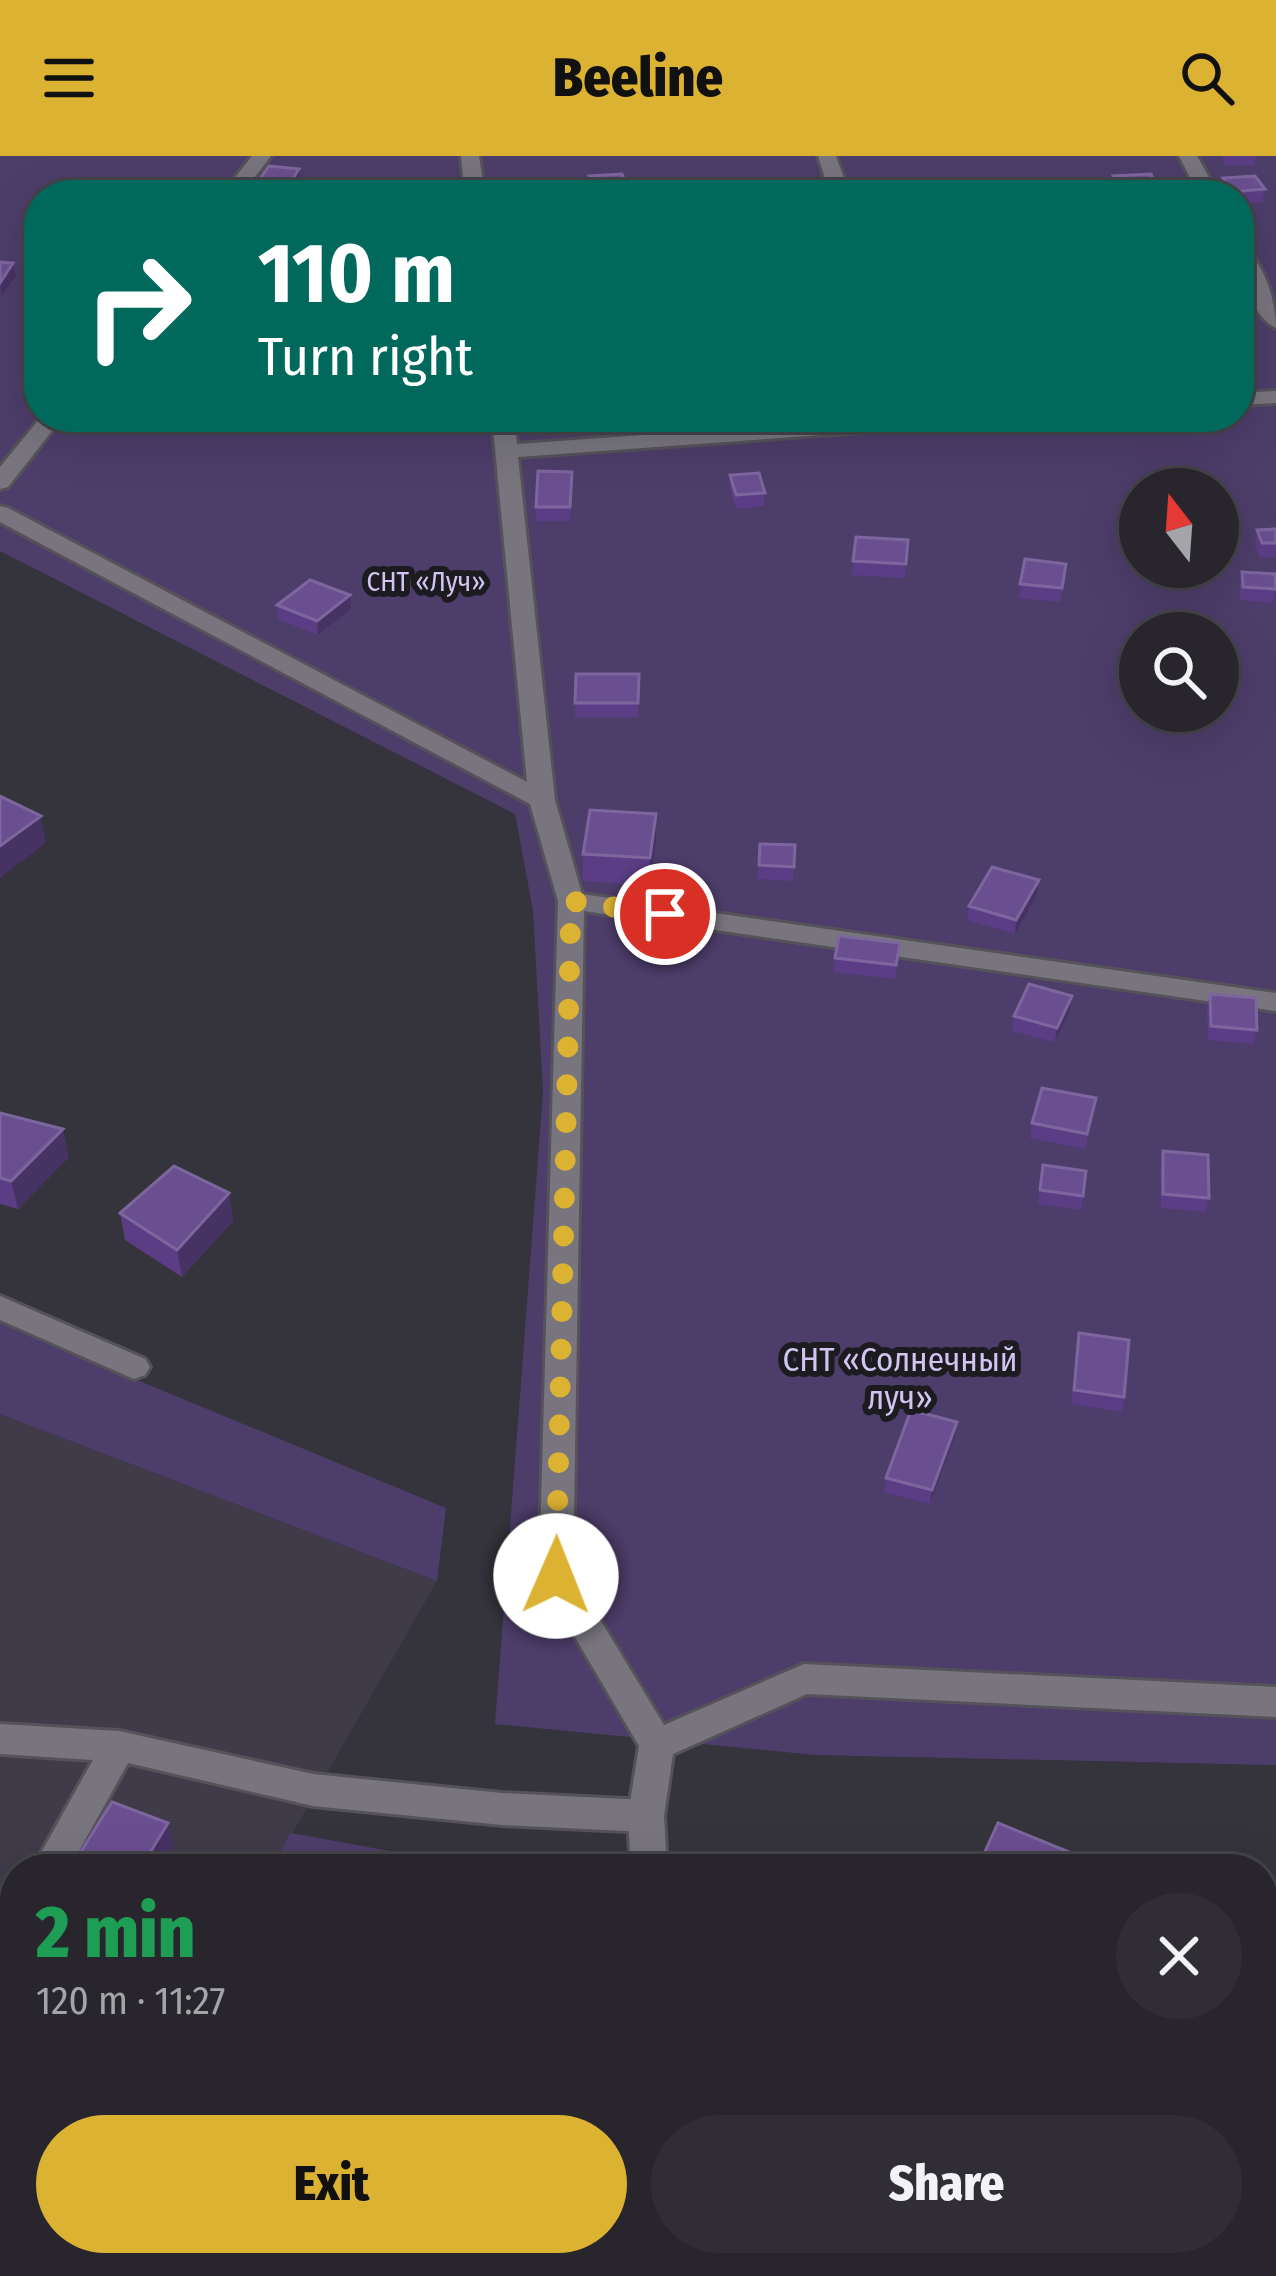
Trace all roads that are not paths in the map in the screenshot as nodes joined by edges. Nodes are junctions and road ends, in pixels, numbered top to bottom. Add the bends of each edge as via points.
1 (262, 156) edge
2 (243, 180) edge
3 (1254, 280) edge
4 (1276, 322) edge
5 (40, 432) edge
6 (505, 432) edge
7 (761, 432) edge
8 (507, 452) junction
9 (0, 482) edge
10 (0, 513) edge
11 (542, 800) junction
12 (571, 901) junction
13 (1276, 1003) edge
14 (0, 1307) edge
15 (134, 1367) dead end
16 (1276, 1702) edge
17 (0, 1738) edge
18 (657, 1745) junction
19 (119, 1746) junction
20 (646, 1816) junction
21 (58, 1854) edge
22 (648, 1854) edge

1 - 2 street
3 - 4 street
5 - 9 street
6 - 8 street
7 - 8 street
8 - 11 street
10 - 11 street
11 - 12 street
12 - 13 street
12 - 18 street via 556,1576
14 - 15 street
16 - 18 street via 804,1678
17 - 19 street
18 - 20 street
19 - 20 street via 313,1790
19 - 21 street
20 - 22 street

